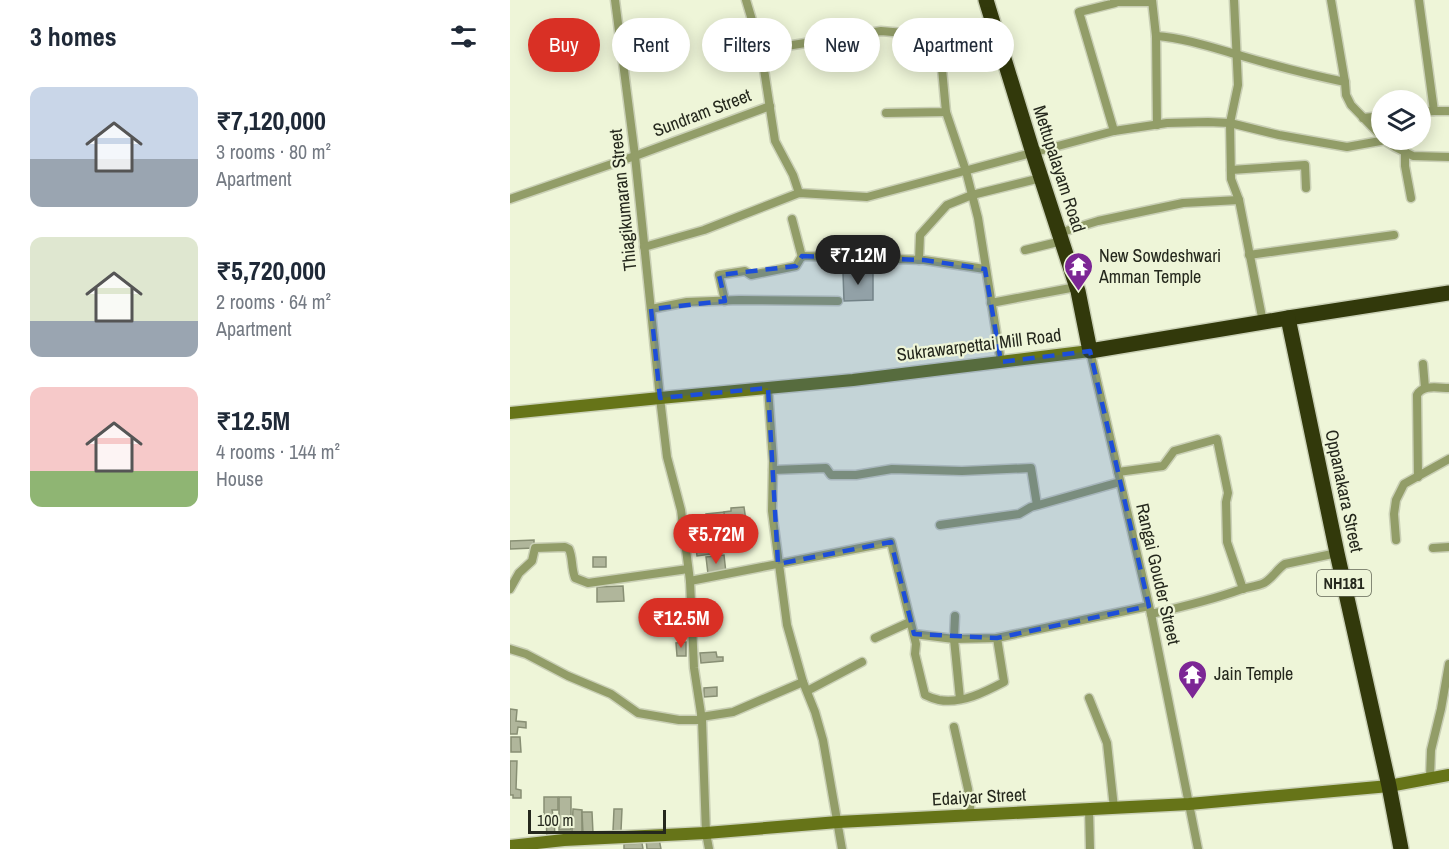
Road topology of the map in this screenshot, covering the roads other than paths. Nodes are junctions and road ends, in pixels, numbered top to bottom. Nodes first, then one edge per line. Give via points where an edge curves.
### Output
1 (615, 0) edge
2 (746, 0) edge
3 (986, 0) edge
4 (1234, 0) edge
5 (1331, 0) edge
6 (1419, 0) edge
7 (1114, 1) edge
8 (1152, 1) edge
9 (751, 18) edge
10 (991, 18) edge
11 (892, 32) edge
12 (1156, 36) junction
13 (792, 45) edge
14 (1238, 55) junction
15 (765, 72) edge
16 (942, 72) edge
17 (1007, 72) edge
18 (1345, 82) junction
19 (770, 106) junction
20 (1431, 111) edge
21 (1434, 111) junction
22 (1449, 111) edge
23 (946, 112) junction
24 (886, 113) dead end
25 (1371, 117) edge
26 (1363, 118) junction
27 (1230, 123) junction
28 (1157, 125) junction
29 (1371, 126) edge
30 (1114, 131) junction
31 (1371, 142) edge
32 (1401, 150) edge
33 (1405, 152) junction
34 (1033, 153) junction
35 (635, 156) junction
36 (1449, 157) edge
37 (1231, 170) junction
38 (966, 171) junction
39 (1041, 178) junction
40 (1306, 188) dead end
41 (799, 193) junction
42 (972, 195) junction
43 (1411, 198) dead end
44 (510, 199) edge
45 (1239, 200) junction
46 (792, 219) dead end
47 (1394, 235) dead end
48 (1061, 237) junction
49 (644, 247) junction
50 (1024, 250) dead end
51 (1249, 255) junction
52 (802, 257) junction
53 (919, 260) junction
54 (986, 269) junction
55 (1076, 287) junction
56 (1449, 292) edge
57 (724, 301) junction
58 (838, 301) dead end
59 (991, 303) junction
60 (651, 309) junction
61 (1288, 318) junction
62 (1263, 322) junction
63 (1090, 351) junction
64 (1001, 362) junction
65 (1423, 364) dead end
66 (768, 388) junction
67 (1425, 388) junction
68 (1449, 388) edge
69 (660, 398) junction
70 (510, 413) edge
71 (1449, 459) edge
72 (773, 470) junction
73 (1118, 472) junction
74 (1418, 477) junction
75 (1120, 482) junction
76 (1037, 505) junction
77 (940, 525) dead end
78 (1396, 540) dead end
79 (1433, 548) dead end
80 (1449, 548) edge
81 (1337, 553) junction
82 (778, 564) junction
83 (688, 569) junction
84 (690, 581) junction
85 (510, 589) edge
86 (1243, 589) junction
87 (1150, 610) junction
88 (955, 616) dead end
89 (910, 622) junction
90 (914, 634) junction
91 (875, 638) dead end
92 (998, 638) junction
93 (954, 639) junction
94 (510, 649) edge
95 (862, 662) dead end
96 (1449, 664) edge
97 (803, 682) junction
98 (807, 691) junction
99 (1089, 698) dead end
100 (960, 699) junction
101 (701, 719) junction
102 (954, 727) dead end
103 (1449, 776) edge
104 (1430, 778) junction
105 (1389, 786) junction
106 (1189, 804) junction
107 (1114, 808) junction
108 (1089, 809) junction
109 (971, 815) junction
110 (837, 822) junction
111 (706, 833) junction
112 (565, 845) edge
113 (510, 846) edge
114 (708, 849) edge
115 (842, 849) edge
116 (1090, 849) edge
117 (1198, 849) edge
118 (1401, 849) edge

1 - 35 street, Thiagikumaran Street
2 - 9 street
3 - 10 highway, Mettupalayam Road
4 - 14 street
5 - 18 street
6 - 21 street
7 - 8 street
7 - 30 street via 1079,12
8 - 12 street
11 - 13 street
12 - 14 street
12 - 28 street
14 - 18 street
14 - 27 street via 1238,85
15 - 19 street
16 - 23 street
17 - 34 highway, Mettupalayam Road
18 - 26 street via 1346,95
19 - 35 street, Sundram Street
19 - 41 street via 775,141
20 - 21 street
21 - 22 street
23 - 24 street
23 - 38 street
25 - 26 street
26 - 29 street
27 - 28 street
27 - 31 street via 1347,147
27 - 37 street
28 - 30 street
30 - 34 street
32 - 33 street
33 - 36 street via 1413,156
33 - 43 street
34 - 38 street
34 - 39 highway, Mettupalayam Road
35 - 44 street, Sundram Street
35 - 49 street, Thiagikumaran Street
37 - 40 street via 1305,165
37 - 45 street
38 - 41 street via 867,197
38 - 42 street
39 - 42 street
39 - 48 highway, Mettupalayam Road
41 - 49 street via 704,230
42 - 53 street via 947,204 920,236
42 - 54 street
45 - 48 street via 1183,203 1098,221
45 - 51 street
46 - 52 street
47 - 51 street
48 - 50 street
48 - 55 highway, Mettupalayam Road
49 - 60 street, Thiagikumaran Street
51 - 62 street
52 - 53 street
52 - 57 street via 795,266 751,275 746,271 719,275
53 - 54 street
54 - 59 street
55 - 59 street
55 - 63 highway, Mettupalayam Road
56 - 61 highway, Sukrawarpettai Mill Road
57 - 58 street
57 - 60 street via 687,302
59 - 64 street
60 - 69 street, Thiagikumaran Street
61 - 62 highway, Sukrawarpettai Mill Road
61 - 81 highway, Oppanakara Street / NH181
62 - 63 highway, Sukrawarpettai Mill Road
63 - 64 street, Sukrawarpettai Mill Road
63 - 73 street, Rangai Gouder Street
64 - 66 street, Sukrawarpettai Mill Road
65 - 67 street
66 - 69 street, Sukrawarpettai Mill Road
66 - 72 street
67 - 68 street
67 - 74 street via 1417,395
69 - 70 street, Sukrawarpettai Mill Road
69 - 83 street, Thiagikumaran Street
71 - 74 street
72 - 76 street via 826,468 831,475 856,475 892,469 1031,468
72 - 82 street via 772,511
73 - 75 street, Rangai Gouder Street
73 - 86 street via 1163,466 1174,451 1217,439 1228,493 1227,542
74 - 78 street via 1404,484 1396,500
75 - 76 street
75 - 87 street, Rangai Gouder Street
76 - 77 street via 1019,514
79 - 80 street
81 - 86 street via 1285,564 1271,579
81 - 105 highway, Oppanakara Street / NH181
82 - 84 street
82 - 89 street via 891,542
82 - 97 street via 787,625
83 - 84 street, Thiagikumaran Street
83 - 85 street via 588,583 575,578 569,549 535,548 532,561
84 - 101 street, Thiagikumaran Street
86 - 87 street via 1227,596
87 - 92 street
87 - 106 street, Rangai Gouder Street
88 - 93 street
89 - 90 street
89 - 91 street
90 - 93 street
90 - 100 street via 925,695 940,700
92 - 93 street
92 - 100 street via 1004,682
93 - 100 street
94 - 101 street via 611,694 638,713 679,720
95 - 98 street
96 - 104 street via 1431,750
97 - 98 street
97 - 101 street via 733,712
98 - 110 street via 823,740
99 - 107 street via 1107,743
101 - 111 street, Thiagikumaran Street
102 - 109 street
103 - 104 street, Edaiyar Street
104 - 105 street, Edaiyar Street
105 - 106 street, Edaiyar Street
105 - 118 highway, Oppanakara Street / NH181
106 - 107 street, Edaiyar Street
106 - 117 street, Rangai Gouder Street
107 - 108 street, Edaiyar Street
108 - 109 street, Edaiyar Street
108 - 116 street
109 - 110 street, Edaiyar Street
110 - 111 street, Edaiyar Street
110 - 115 street
111 - 112 street, Edaiyar Street
111 - 114 street, Thiagikumaran Street
112 - 113 street, Edaiyar Street

